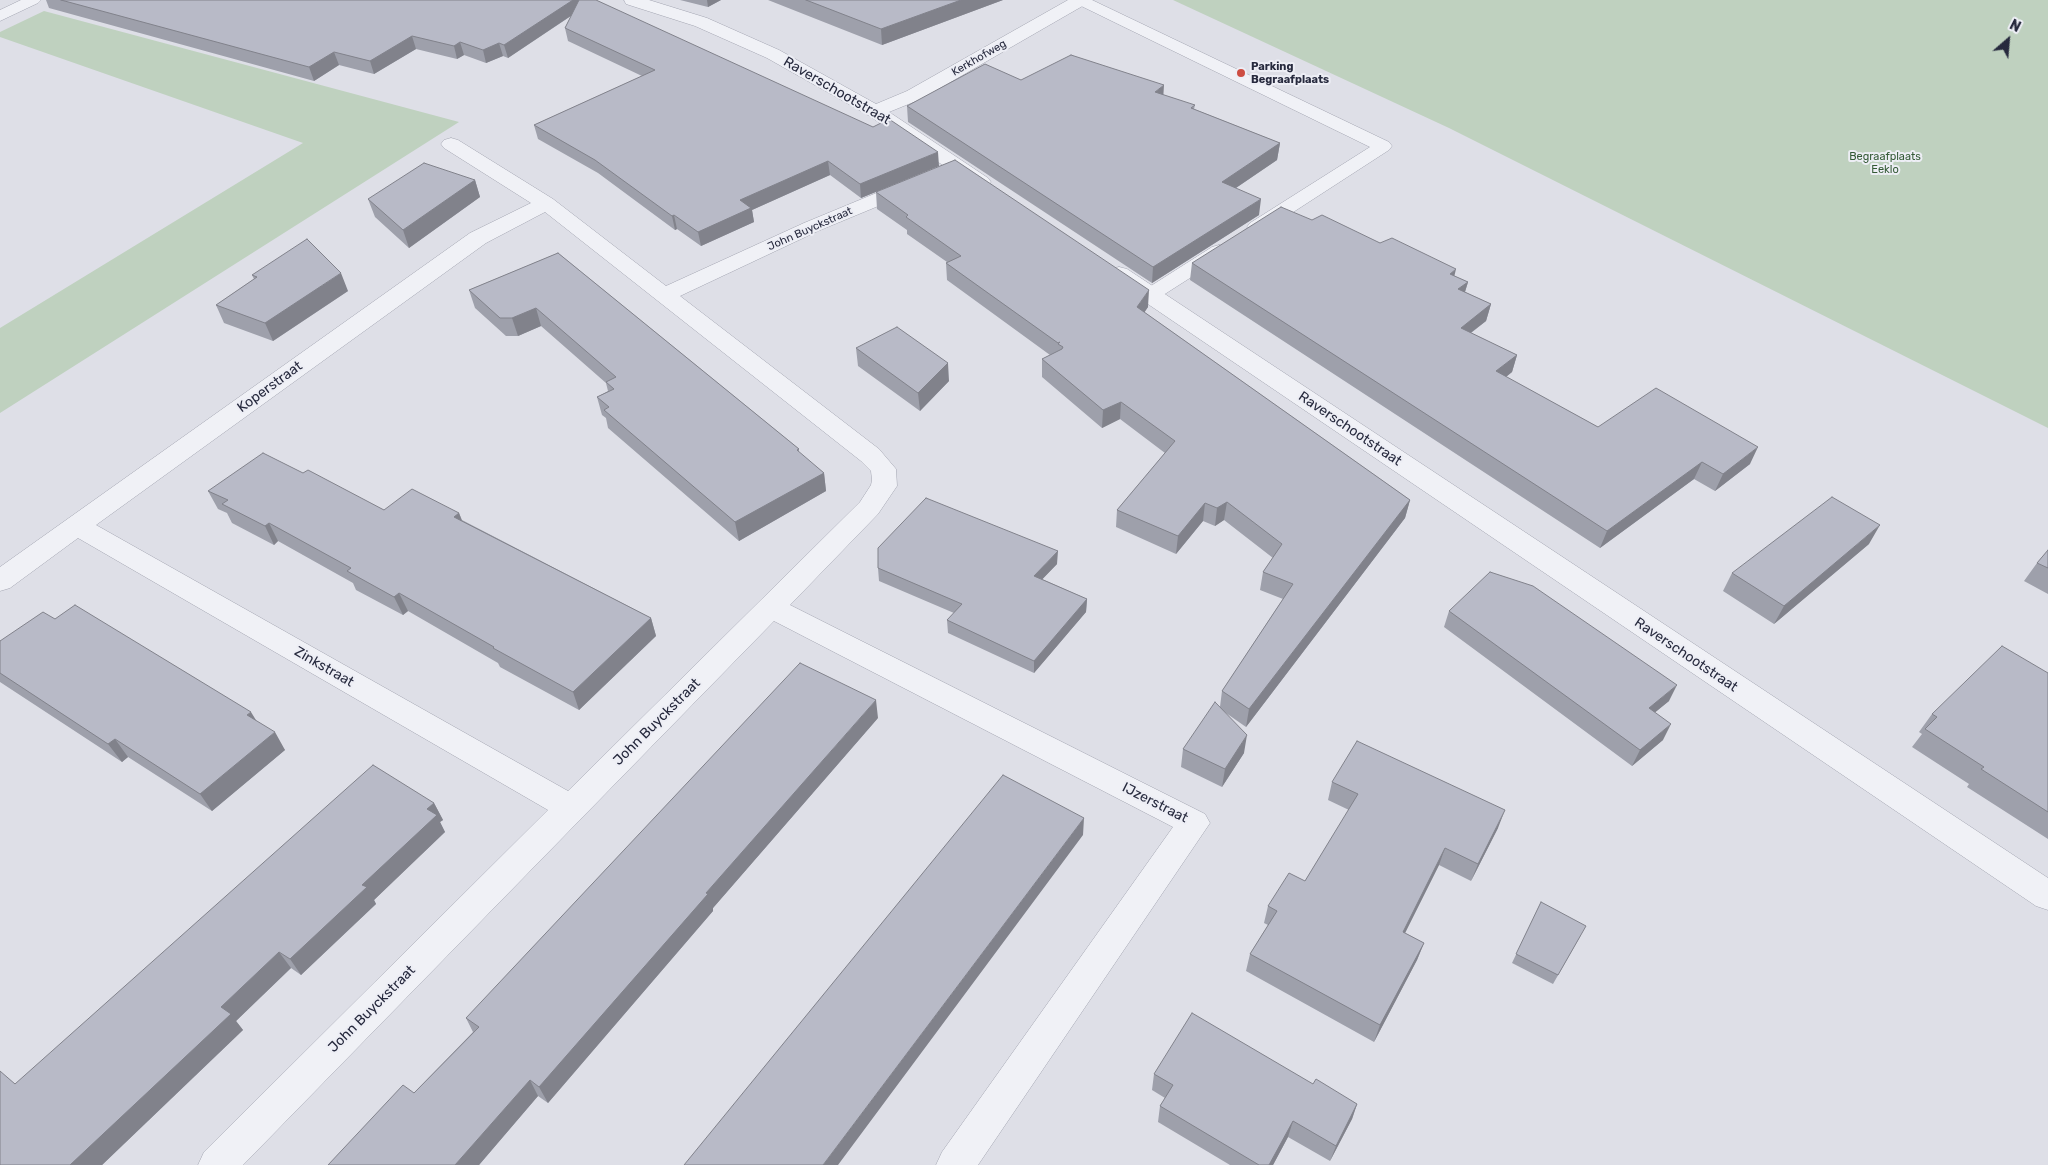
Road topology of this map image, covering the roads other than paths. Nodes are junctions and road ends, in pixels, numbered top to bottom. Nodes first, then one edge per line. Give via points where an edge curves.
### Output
1 (33, 0) edge
2 (632, 0) edge
3 (1080, 0) edge
4 (0, 16) edge
5 (875, 112) junction
6 (451, 144) dead end
7 (942, 173) junction
8 (998, 194) edge
9 (546, 203) junction
10 (1103, 264) edge
11 (664, 295) junction
12 (1150, 295) junction
13 (77, 526) junction
14 (0, 581) edge
15 (770, 607) junction
16 (571, 808) junction
17 (2048, 896) edge
18 (217, 1165) edge
19 (955, 1165) edge

1 - 4 lane
2 - 5 street, Raverschootstraat via 701,22 758,47
3 - 5 street, Kerkhofweg via 914,95
3 - 12 lane via 1383,146
5 - 7 street, Raverschootstraat
6 - 9 street, John Buyckstraat
7 - 8 street, Raverschootstraat
7 - 11 street, John Buyckstraat
9 - 11 street, John Buyckstraat
9 - 13 street, Koperstraat via 478,238
10 - 12 street, Raverschootstraat
11 - 15 street, John Buyckstraat via 870,454 883,469 884,486 869,508
12 - 17 street, Raverschootstraat
13 - 14 street, Koperstraat
13 - 16 street, Zinkstraat
15 - 16 street, John Buyckstraat
15 - 19 street, IJzerstraat via 1194,823
16 - 18 street, John Buyckstraat

